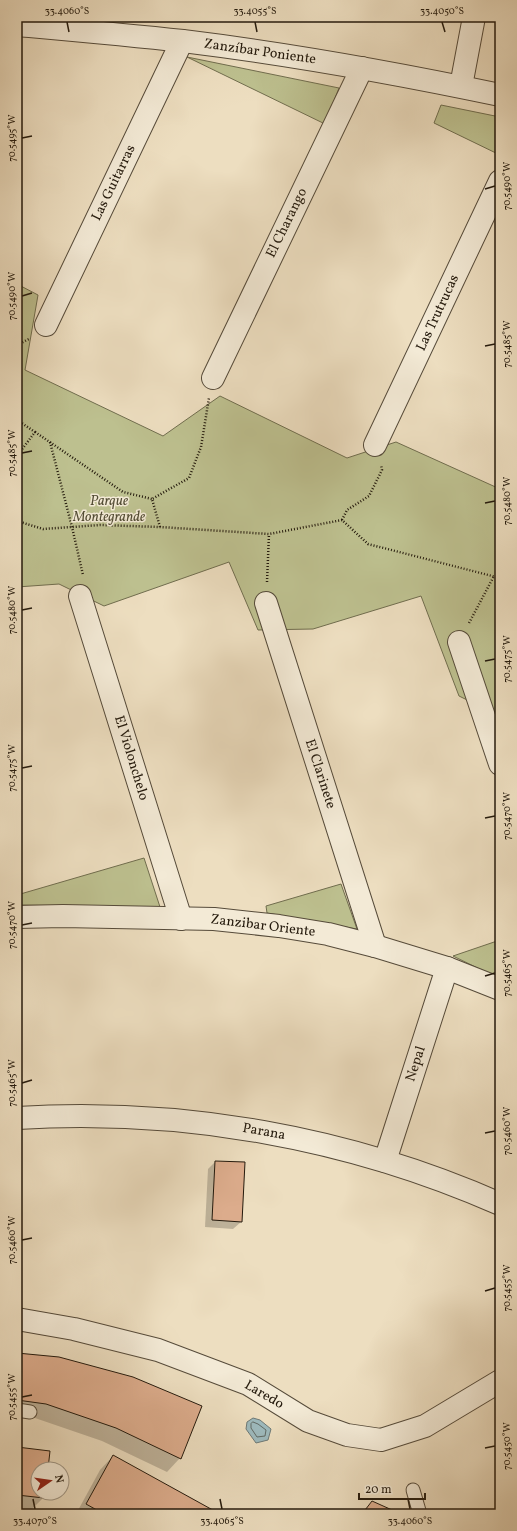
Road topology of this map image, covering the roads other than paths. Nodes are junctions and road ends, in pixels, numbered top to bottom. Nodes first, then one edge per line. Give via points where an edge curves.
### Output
1 (474, 17) edge
2 (17, 25) edge
3 (182, 41) junction
4 (362, 68) junction
5 (460, 86) junction
6 (500, 94) edge
7 (500, 181) edge
8 (46, 325) dead end
9 (212, 378) road end
10 (375, 445) road end
11 (80, 596) road end
12 (266, 603) road end
13 (459, 642) road end
14 (500, 764) edge
15 (17, 917) edge
16 (181, 919) junction
17 (375, 946) junction
18 (447, 968) junction
19 (500, 989) edge
20 (17, 1118) edge
21 (385, 1161) junction
22 (500, 1204) edge
23 (17, 1319) edge
24 (500, 1381) edge
25 (413, 1490) dead end
26 (420, 1514) edge

1 - 5 street
2 - 3 street, Zanzíbar Poniente
3 - 4 street, Zanzíbar Poniente
3 - 8 street, Las Guitarras
4 - 5 street, Zanzíbar Poniente
4 - 9 street, El Charango
5 - 6 street, Zanzíbar Poniente
7 - 10 street, Las Trutrucas
11 - 16 street, El Violonchelo
12 - 17 street, El Clarinete
13 - 14 street
15 - 16 street, Zanzibar Oriente
16 - 17 street, Zanzibar Oriente via 279,926 328,934
17 - 18 street, Zanzibar Oriente
18 - 19 street, Zanzibar Oriente
18 - 21 street, Nepal
20 - 21 street, Parana via 165,1118 292,1137
21 - 22 street, Parana via 432,1176
23 - 24 street, Laredo via 74,1329 158,1350 248,1384 308,1421 347,1436 381,1440 425,1426
25 - 26 lane

